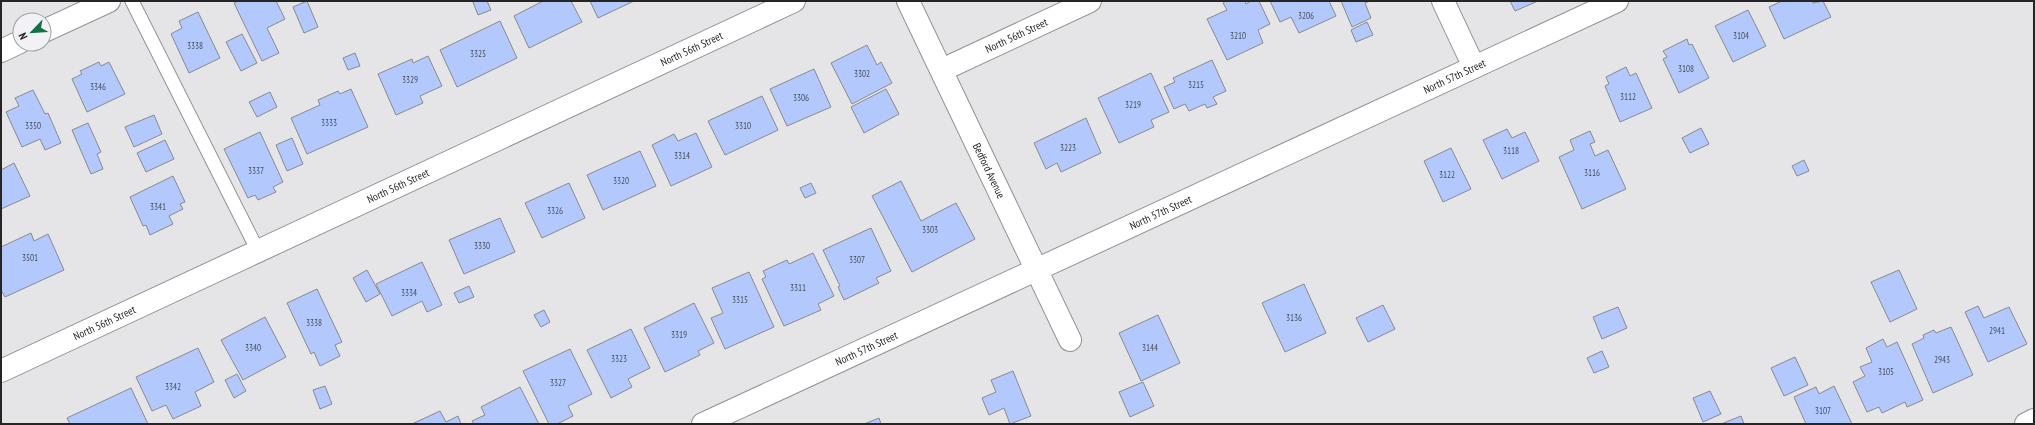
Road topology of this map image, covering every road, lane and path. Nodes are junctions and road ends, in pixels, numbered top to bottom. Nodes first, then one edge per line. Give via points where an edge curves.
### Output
1 (109, 1) edge
2 (132, 1) edge
3 (794, 1) edge
4 (908, 1) edge
5 (1090, 1) edge
6 (1443, 1) edge
7 (1617, 1) edge
8 (52, 27) edge
9 (12, 46) edge
10 (1, 51) edge
11 (1474, 66) junction
12 (942, 70) junction
13 (258, 251) junction
14 (1037, 269) junction
15 (1070, 340) dead end
16 (1, 371) edge
17 (2034, 420) edge
18 (703, 424) edge
19 (2026, 424) edge

1 - 8 street
2 - 13 lane
3 - 13 street, North 56th Street
4 - 12 street, Bedford Avenue
5 - 12 street, North 56th Street
6 - 11 street
7 - 11 street, North 57th Street
9 - 10 street
11 - 14 street, North 57th Street
12 - 14 street, Bedford Avenue
13 - 16 street, North 56th Street
14 - 15 street, Bedford Avenue
14 - 18 street, North 57th Street
17 - 19 street

